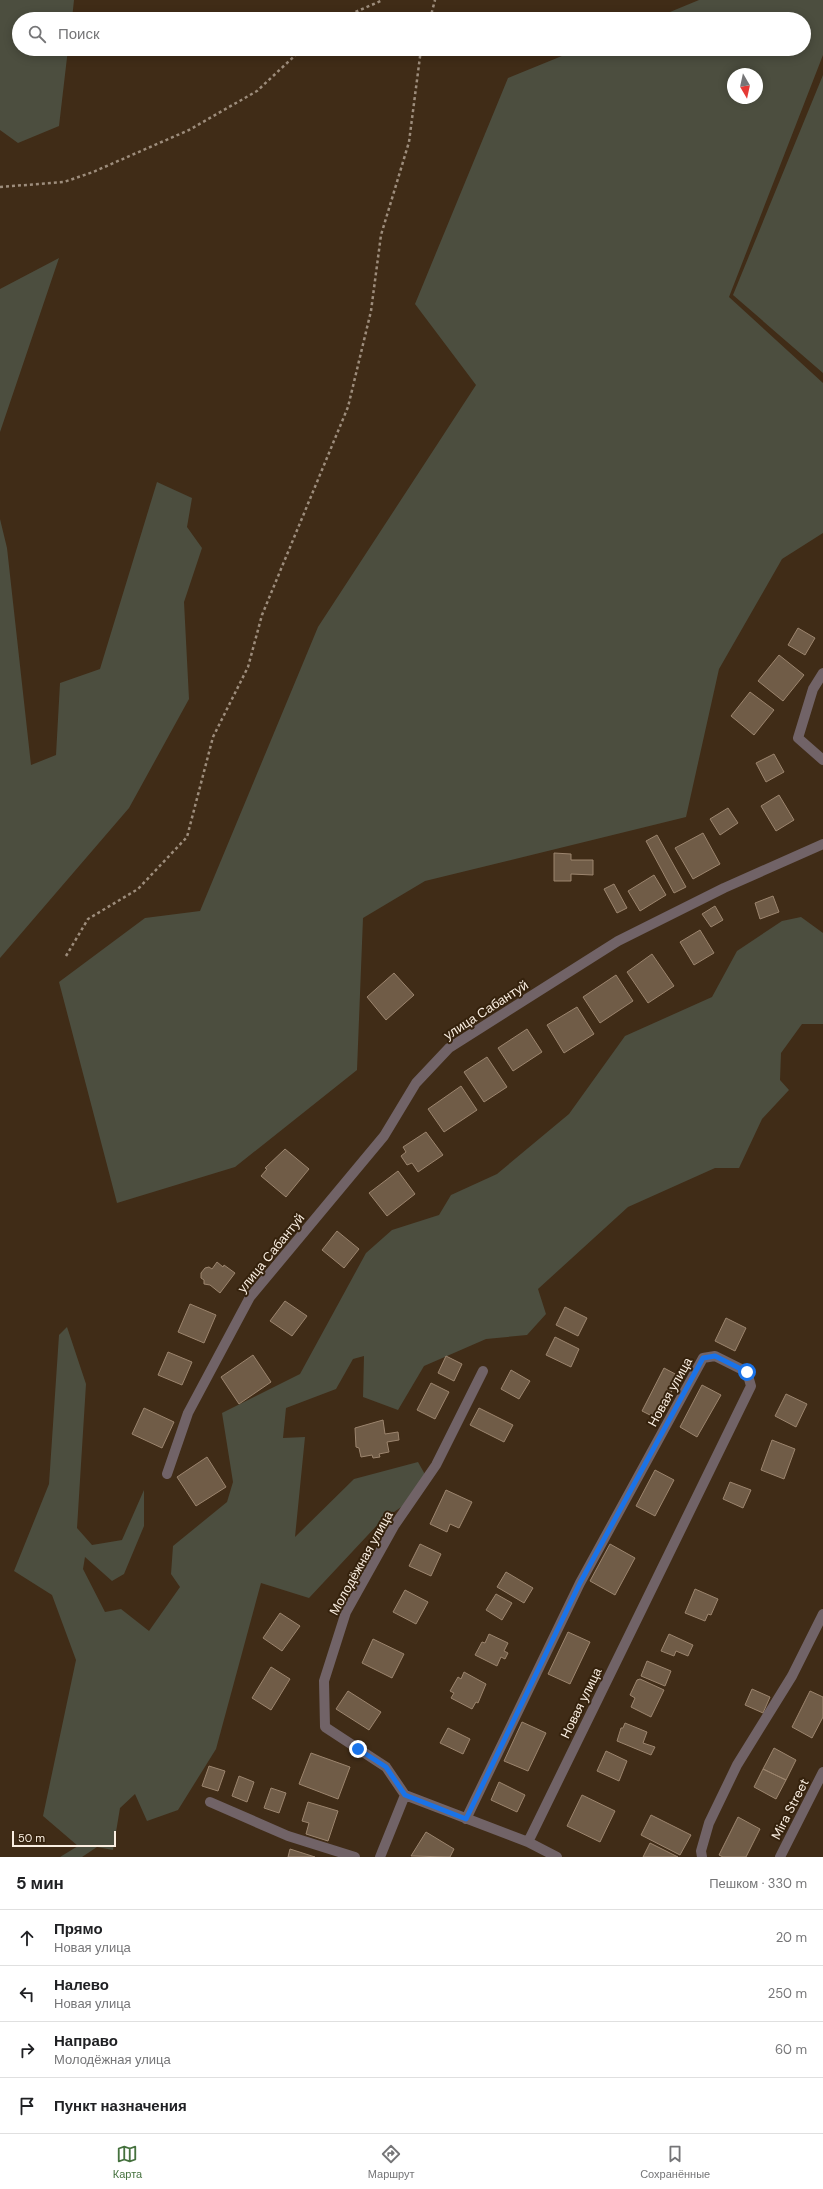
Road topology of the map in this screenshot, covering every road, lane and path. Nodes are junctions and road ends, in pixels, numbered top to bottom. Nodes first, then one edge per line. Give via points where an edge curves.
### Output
1 (383, 0) edge
2 (435, 0) edge
3 (355, 12) edge
4 (432, 12) edge
5 (294, 56) edge
6 (420, 56) edge
7 (0, 187) edge
8 (823, 673) edge
9 (823, 760) edge
10 (823, 844) edge
11 (66, 956) dead end
12 (483, 1371) dead end
13 (167, 1474) dead end
14 (823, 1614) edge
15 (823, 1772) edge
16 (405, 1795) junction
17 (210, 1802) dead end
18 (466, 1819) junction
19 (528, 1842) junction
20 (355, 1857) edge
21 (380, 1857) edge
22 (557, 1857) edge
23 (702, 1857) edge
24 (780, 1857) edge

1 - 3 path
2 - 4 path
5 - 7 path via 257,91 189,130 64,182
6 - 11 path via 409,142 382,235 371,311 348,407 262,615 248,668 213,737 187,837 138,889 88,919
8 - 9 street via 813,689 798,738
10 - 13 street, улица Сабантуй via 724,888 618,941 449,1048 416,1083 384,1136 250,1297 188,1413
12 - 16 street, Молодёжная улица via 436,1465 394,1526 346,1612 324,1681 325,1727 386,1767
14 - 23 street via 792,1676 737,1765 709,1823 701,1851
15 - 24 street, Mira Street
16 - 18 street
16 - 21 street
17 - 20 street via 288,1836
18 - 19 street
18 - 19 street, Новая улица via 580,1583 703,1358 715,1356 747,1372 751,1386
19 - 22 street

